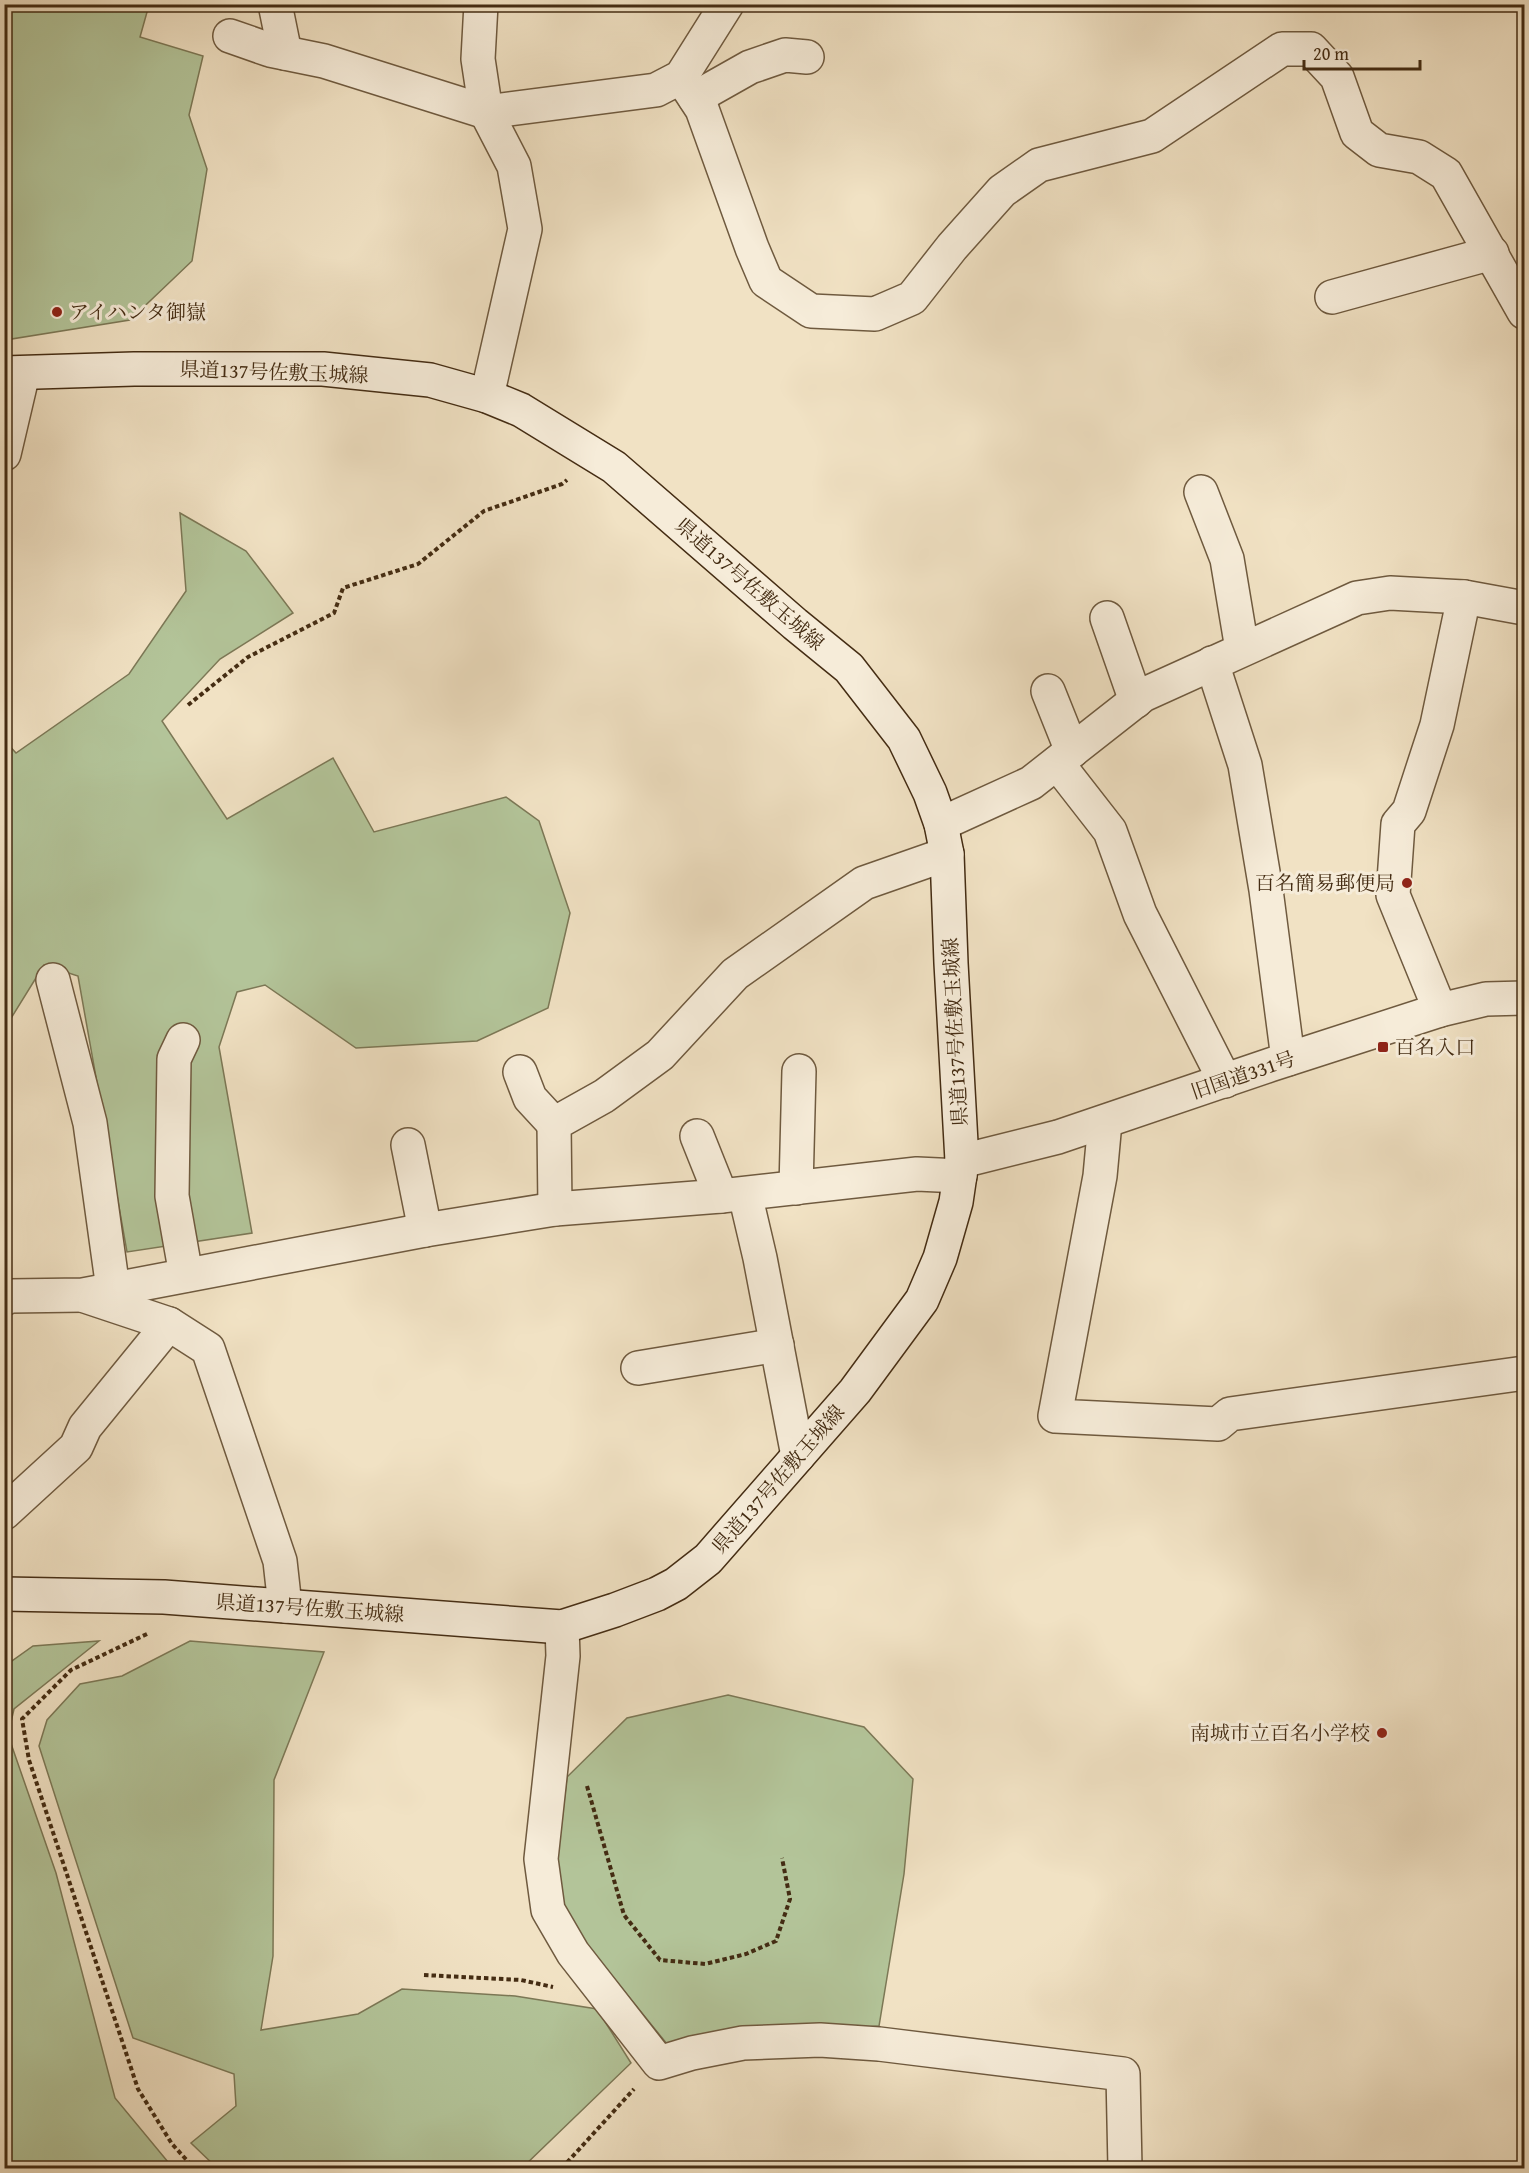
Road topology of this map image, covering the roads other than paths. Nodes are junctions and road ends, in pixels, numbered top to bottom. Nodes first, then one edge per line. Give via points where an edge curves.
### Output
1 (275, 4) edge
2 (481, 4) edge
3 (727, 4) edge
4 (230, 36) dead end
5 (285, 53) junction
6 (807, 57) dead end
7 (688, 88) junction
8 (486, 112) junction
9 (1492, 254) junction
10 (1332, 297) dead end
11 (1524, 312) edge
12 (14, 373) edge
13 (487, 396) junction
14 (4, 454) edge
15 (1201, 492) dead end
16 (1464, 597) junction
17 (1524, 608) edge
18 (1107, 618) dead end
19 (1242, 649) junction
20 (1212, 663) junction
21 (1047, 691) dead end
22 (1136, 701) junction
23 (1064, 757) junction
24 (944, 839) junction
25 (53, 980) dead end
26 (1524, 998) edge
27 (1440, 1010) junction
28 (183, 1040) dead end
29 (1288, 1059) junction
30 (799, 1071) dead end
31 (520, 1072) dead end
32 (1225, 1081) junction
33 (1105, 1122) junction
34 (554, 1124) junction
35 (698, 1136) dead end
36 (408, 1145) dead end
37 (961, 1169) junction
38 (796, 1188) junction
39 (733, 1195) junction
40 (555, 1209) junction
41 (425, 1230) junction
42 (186, 1275) junction
43 (98, 1292) junction
44 (4, 1299) edge
45 (169, 1324) junction
46 (777, 1345) junction
47 (638, 1368) dead end
48 (1524, 1374) edge
49 (798, 1456) junction
50 (4, 1513) edge
51 (4, 1594) edge
52 (285, 1606) junction
53 (561, 1627) junction
54 (1125, 2169) edge

1 - 5 street
2 - 8 street via 478,59
3 - 7 street
4 - 5 street
5 - 8 street via 324,61
6 - 7 street via 785,55
7 - 8 street
7 - 9 street via 702,110 766,281 811,311 875,314 912,298 1002,191 1039,165 1152,136 1282,49 1311,49 1337,77 1357,133 1379,150 1419,157 1446,174
8 - 13 street via 514,166 525,229
9 - 10 street
9 - 11 street
12 - 13 street, 県道137号佐敷玉城線 via 323,369 430,380
12 - 14 street
13 - 24 street, 県道137号佐敷玉城線 via 521,410 614,467 849,668 904,739 930,793
15 - 19 street via 1227,559
16 - 17 street
16 - 19 street via 1390,593 1357,598
16 - 27 street via 1437,725 1408,811 1398,824 1393,896
18 - 22 street
19 - 20 street
20 - 22 street via 1143,694
20 - 29 street via 1245,765
21 - 23 street
22 - 23 street
23 - 24 street
23 - 32 street via 1110,831 1140,914
24 - 34 street via 864,883 735,974 660,1055 604,1096
24 - 37 street, 県道137号佐敷玉城線
25 - 43 street via 90,1123
26 - 27 street, 旧国道331号 via 1486,999
27 - 29 street, 旧国道331号
28 - 42 street via 174,1059 172,1196
29 - 32 street, 旧国道331号
30 - 38 street
31 - 34 street via 530,1098
32 - 33 street, 旧国道331号
33 - 37 street, 旧国道331号
33 - 48 street via 1100,1176 1055,1416 1218,1424 1230,1414
34 - 40 street
35 - 39 street
36 - 41 street
37 - 38 street, 旧国道331号
37 - 49 street, 県道137号佐敷玉城線 via 940,1258 922,1300 855,1391
38 - 39 street, 旧国道331号
39 - 40 street, 旧国道331号
39 - 46 street
40 - 41 street, 旧国道331号
41 - 42 street, 旧国道331号
42 - 43 street, 旧国道331号
43 - 44 street
43 - 45 street
45 - 50 street via 85,1427 76,1447
45 - 52 street via 208,1349 280,1561
46 - 47 street
46 - 49 street
49 - 53 street, 県道137号佐敷玉城線 via 708,1559 676,1584 639,1602
51 - 52 street, 県道137号佐敷玉城線
52 - 53 street, 県道137号佐敷玉城線
53 - 54 street via 563,1656 541,1859 548,1910 573,1953 659,2063 743,2043 820,2040 1123,2074

